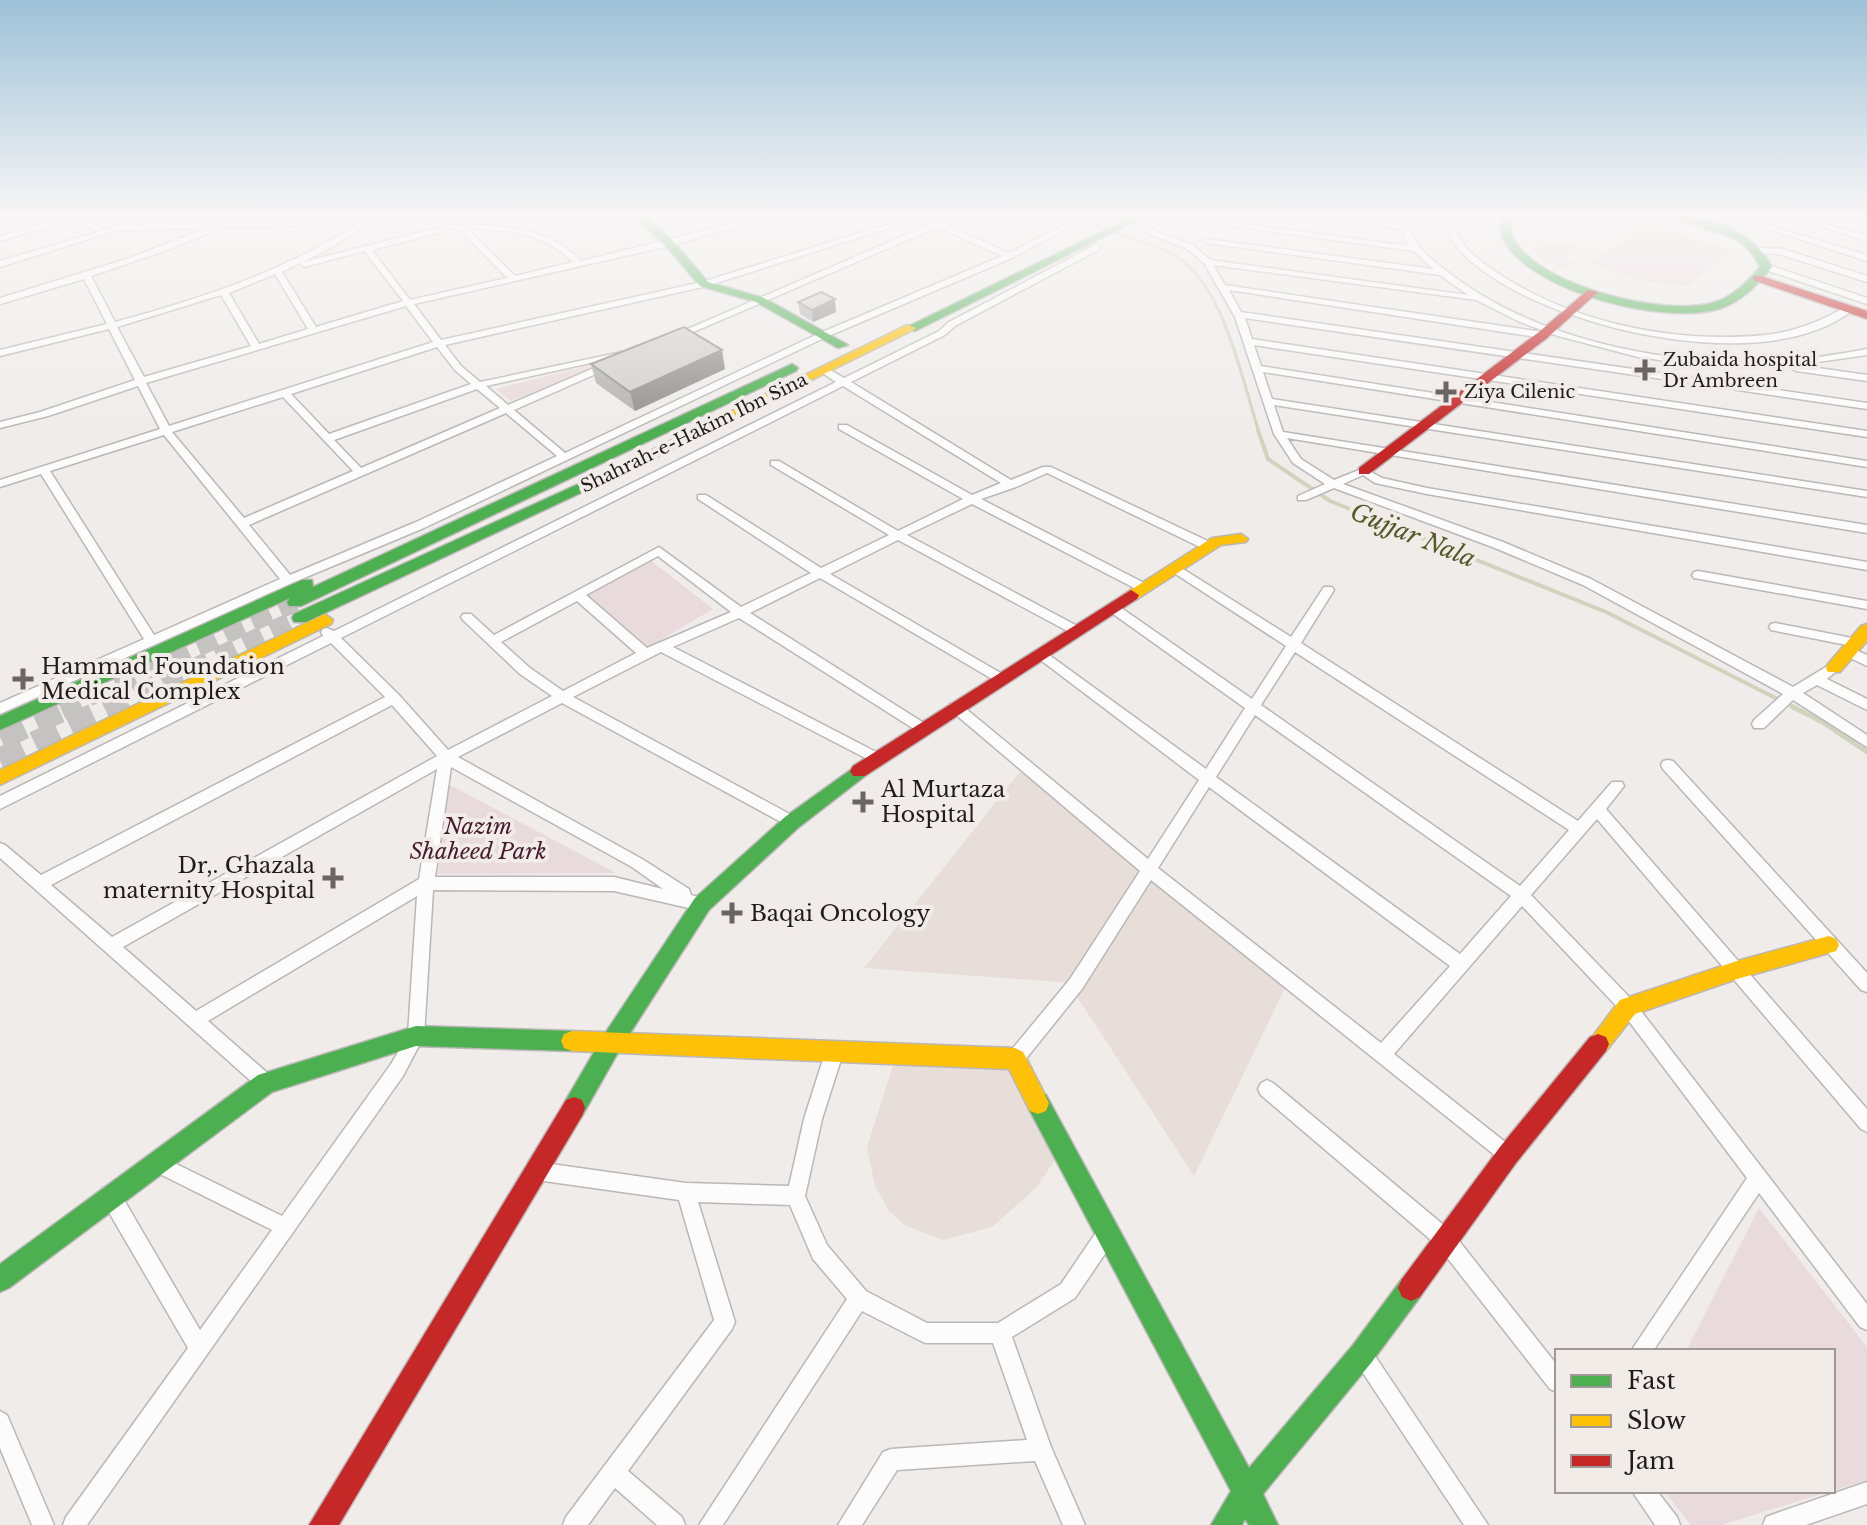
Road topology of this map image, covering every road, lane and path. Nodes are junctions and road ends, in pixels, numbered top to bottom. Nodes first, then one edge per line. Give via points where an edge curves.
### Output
1 (45, 288) edge
2 (93, 288) edge
3 (230, 288) edge
4 (288, 288) edge
5 (396, 288) edge
6 (473, 288) edge
7 (685, 288) edge
8 (719, 288) edge
9 (788, 288) edge
10 (933, 288) edge
11 (976, 288) edge
12 (991, 288) edge
13 (1010, 288) edge
14 (1224, 288) edge
15 (1231, 288) edge
16 (1396, 288) edge
17 (1464, 288) edge
18 (1519, 288) edge
19 (1584, 288) edge
20 (1739, 288) edge
21 (1808, 288) edge
22 (1828, 288) edge
23 (223, 291) junction
24 (1592, 292) junction
25 (760, 300) junction
26 (1482, 300) junction
27 (0, 301) edge
28 (1867, 301) edge
29 (407, 303) junction
30 (1572, 312) junction
31 (1858, 312) edge
32 (1239, 314) junction
33 (111, 324) junction
34 (313, 330) junction
35 (1547, 332) junction
36 (823, 335) junction
37 (665, 341) edge
38 (1249, 341) junction
39 (440, 343) junction
40 (842, 345) junction
41 (256, 347) junction
42 (0, 353) edge
43 (1865, 353) edge
44 (1516, 356) junction
45 (1774, 365) junction
46 (1260, 369) junction
47 (824, 370) junction
48 (1486, 376) junction
49 (1867, 378) edge
50 (142, 381) junction
51 (843, 383) junction
52 (479, 385) junction
53 (285, 393) junction
54 (1455, 400) junction
55 (1268, 401) junction
56 (1867, 406) edge
57 (510, 409) junction
58 (0, 425) edge
59 (1423, 425) junction
60 (843, 427) dead end
61 (166, 431) junction
62 (1279, 434) junction
63 (1867, 434) edge
64 (329, 438) junction
65 (1391, 450) junction
66 (565, 458) junction
67 (775, 463) dead end
68 (1867, 464) edge
69 (44, 470) junction
70 (1364, 471) junction
71 (360, 473) junction
72 (0, 484) edge
73 (1012, 485) junction
74 (1330, 485) junction
75 (1867, 494) edge
76 (519, 495) junction
77 (702, 497) dead end
78 (1302, 498) dead end
79 (972, 499) junction
80 (240, 524) junction
81 (1867, 529) edge
82 (901, 537) junction
83 (1241, 539) dead end
84 (1208, 546) junction
85 (1867, 566) edge
86 (1175, 568) junction
87 (820, 573) junction
88 (1698, 575) dead end
89 (288, 580) junction
90 (1144, 588) junction
91 (1328, 590) dead end
92 (578, 595) junction
93 (1867, 605) edge
94 (1113, 608) junction
95 (740, 613) junction
96 (467, 617) dead end
97 (220, 618) junction
98 (311, 620) junction
99 (1775, 627) dead end
100 (1077, 631) junction
101 (494, 640) junction
102 (152, 641) junction
103 (1858, 642) edge
104 (1292, 643) junction
105 (662, 647) junction
106 (645, 654) junction
107 (1040, 655) junction
108 (1867, 661) edge
109 (1834, 668) joint
110 (999, 678) junction
111 (1816, 679) junction
112 (0, 690) edge
113 (1791, 695) junction
114 (394, 698) junction
115 (564, 698) junction
116 (1867, 705) edge
117 (4, 707) edge
118 (1253, 707) junction
119 (955, 708) junction
120 (0, 723) edge
121 (1759, 724) dead end
122 (922, 729) junction
123 (1867, 742) edge
124 (446, 757) junction
125 (875, 758) junction
126 (1668, 765) dead end
127 (0, 778) edge
128 (1209, 779) junction
129 (1617, 786) dead end
130 (0, 803) edge
131 (1597, 809) junction
132 (792, 822) junction
133 (1579, 829) junction
134 (0, 849) edge
135 (1150, 870) junction
136 (40, 883) junction
137 (426, 883) junction
138 (1521, 895) junction
139 (702, 904) junction
140 (113, 945) junction
141 (1829, 945) junction
142 (1460, 964) junction
143 (1737, 970) junction
144 (1867, 985) edge
145 (1628, 1007) junction
146 (194, 1021) junction
147 (416, 1036) junction
148 (612, 1042) junction
149 (835, 1050) junction
150 (1381, 1056) junction
151 (1015, 1059) junction
152 (266, 1083) junction
153 (1267, 1089) dead end
154 (1867, 1123) edge
155 (1508, 1155) junction
156 (154, 1162) junction
157 (537, 1171) junction
158 (1759, 1177) junction
159 (686, 1192) junction
160 (110, 1195) junction
161 (796, 1196) junction
162 (285, 1227) junction
163 (1108, 1232) junction
164 (1445, 1239) junction
165 (0, 1279) edge
166 (859, 1298) junction
167 (1867, 1320) edge
168 (1000, 1333) junction
169 (199, 1348) junction
170 (1642, 1349) edge
171 (1362, 1354) junction
172 (1555, 1379) edge
173 (0, 1422) edge
174 (1041, 1450) junction
175 (613, 1472) junction
176 (1246, 1493) junction
177 (1645, 1493) edge
178 (1867, 1493) edge
179 (43, 1525) edge
180 (74, 1525) edge
181 (323, 1525) edge
182 (574, 1525) edge
183 (674, 1525) edge
184 (710, 1525) edge
185 (849, 1525) edge
186 (1074, 1525) edge
187 (1225, 1525) edge
188 (1264, 1525) edge
189 (1477, 1525) edge
190 (1669, 1525) edge
191 (1774, 1525) edge

1 - 27 street
2 - 33 street
3 - 23 street
4 - 34 street
5 - 29 street
6 - 29 street
7 - 39 street
8 - 25 main road
9 - 25 street
10 - 36 street
11 - 40 main road, Shahrah-e-Hakim Ibn Sina
12 - 47 main road, Shahrah-e-Hakim Ibn Sina
13 - 51 street via 942,333
14 - 32 street
15 - 35 street
16 - 26 street
17 - 26 street
18 - 30 street
19 - 24 main road
20 - 24 main road via 1727,301 1690,310
21 - 31 main road
22 - 28 street
23 - 33 street
23 - 41 street
24 - 30 main road
25 - 36 main road
25 - 37 street
26 - 35 street
29 - 34 street
29 - 39 street
30 - 31 street via 1655,332 1753,339 1796,334
30 - 35 main road
32 - 38 street
32 - 44 street
33 - 42 street
33 - 50 street
34 - 41 street
35 - 44 main road
35 - 45 street via 1673,360
36 - 40 main road
36 - 66 street
38 - 46 street
38 - 48 street
39 - 52 street
39 - 53 street
40 - 76 main road, Shahrah-e-Hakim Ibn Sina
41 - 50 street
43 - 45 street
44 - 48 main road
44 - 56 street
45 - 49 street
46 - 54 street
46 - 55 street
47 - 51 street
47 - 98 main road, Shahrah-e-Hakim Ibn Sina
48 - 54 main road
48 - 63 street
50 - 58 street
50 - 61 street
51 - 73 street
51 - 98 street
52 - 57 street
52 - 57 street via 637,351
52 - 64 street
53 - 61 street
53 - 64 street
54 - 59 main road
54 - 68 street
55 - 59 street
55 - 62 street
57 - 66 street
57 - 71 street
59 - 65 main road
59 - 75 street
60 - 79 street
61 - 69 street
61 - 80 street
62 - 65 street
62 - 74 street via 1297,461
64 - 71 street
65 - 70 main road
65 - 81 street
66 - 89 street
67 - 82 street
69 - 72 street
69 - 102 street
70 - 74 street
70 - 85 street via 1379,481 1427,491
71 - 80 street
73 - 79 street
73 - 84 street via 1047,469
74 - 78 street
74 - 113 street via 1587,582
76 - 97 main road
76 - 98 main road, Shahrah-e-Hakim Ibn Sina
77 - 87 street
79 - 82 street
79 - 90 street
80 - 89 street
82 - 87 street
82 - 100 street
83 - 84 main road
84 - 86 main road
86 - 90 main road
86 - 104 street
87 - 95 street
87 - 110 street
88 - 93 street
89 - 97 street
90 - 94 main road
91 - 104 street
92 - 95 street via 659,551
92 - 101 street
92 - 106 street
94 - 100 main road
94 - 118 street
95 - 105 street
95 - 122 street
96 - 101 street
97 - 102 street
97 - 120 main road
98 - 114 street
98 - 127 main road
98 - 130 street
99 - 103 street
100 - 107 main road
101 - 115 street via 525,671
102 - 117 street
103 - 108 street
103 - 109 main road
104 - 118 street
104 - 133 street
105 - 106 street
105 - 125 street
106 - 115 street
107 - 110 main road
107 - 128 street
109 - 111 street
110 - 119 main road
111 - 113 street
111 - 116 street
112 - 117 street
113 - 121 street
113 - 123 street
114 - 124 street
114 - 136 street
115 - 124 street
115 - 132 street
118 - 128 street
118 - 138 street
119 - 122 main road
119 - 135 street
122 - 125 main road
124 - 137 street
124 - 139 street
124 - 140 street
125 - 132 main road
126 - 141 street
128 - 135 street
128 - 142 street
129 - 131 street
131 - 133 street
131 - 143 street
132 - 139 main road
133 - 138 street
134 - 136 street
135 - 150 street
135 - 151 street via 1076,984
136 - 140 street
137 - 139 street via 614,884
137 - 146 street
137 - 147 street
138 - 142 street
138 - 145 street
139 - 148 main road
140 - 146 street
141 - 143 main road
141 - 144 street
142 - 150 street
143 - 145 main road
143 - 154 street
145 - 155 main road
145 - 158 street
146 - 152 street
147 - 148 main road
147 - 152 main road
147 - 162 street
148 - 149 main road
148 - 157 main road
149 - 151 main road
149 - 161 street
150 - 155 street
151 - 163 main road
152 - 156 main road
153 - 164 street
155 - 164 main road
156 - 160 main road
156 - 162 street
157 - 159 street
157 - 181 main road
158 - 167 street
158 - 170 street
159 - 161 street
159 - 175 street via 725,1322
160 - 165 main road
160 - 169 street
161 - 166 street via 820,1252
162 - 169 street
163 - 168 street via 1068,1291
163 - 176 main road
164 - 171 main road
164 - 172 street
166 - 168 street via 925,1333
166 - 184 street
168 - 174 street
169 - 180 street
171 - 176 main road
171 - 189 street
173 - 179 street
174 - 185 street via 891,1460
174 - 186 street
175 - 182 street
175 - 183 street
176 - 187 main road
176 - 188 main road
177 - 190 street
178 - 191 street

